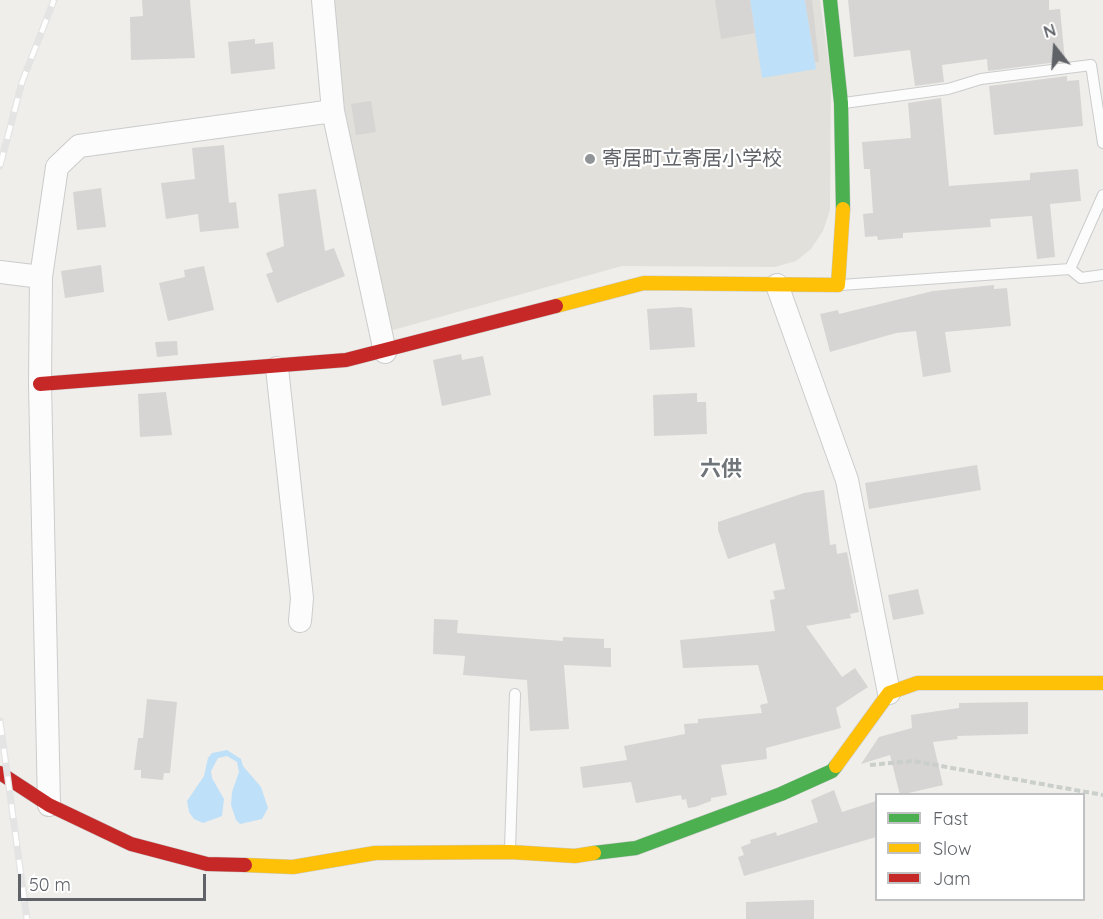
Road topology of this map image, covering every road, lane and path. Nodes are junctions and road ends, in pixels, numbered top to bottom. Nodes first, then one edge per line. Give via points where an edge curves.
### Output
1 (323, 0) edge
2 (830, 0) edge
3 (841, 103) junction
4 (333, 111) junction
5 (1103, 143) edge
6 (1103, 195) edge
7 (1070, 269) junction
8 (0, 272) edge
9 (1103, 275) edge
10 (33, 276) junction
11 (777, 285) junction
12 (838, 285) junction
13 (386, 352) junction
14 (277, 368) junction
15 (40, 384) junction
16 (300, 621) dead end
17 (1103, 683) edge
18 (889, 693) junction
19 (515, 694) dead end
20 (832, 771) junction
21 (0, 773) edge
22 (1103, 795) edge
23 (49, 805) junction
24 (510, 852) junction

1 - 4 street
2 - 3 street
3 - 5 lane via 1091,65
3 - 12 street via 843,225
4 - 10 street via 79,146 57,166
4 - 13 street
6 - 7 lane
7 - 9 lane via 1081,278
7 - 12 lane
8 - 10 street
10 - 15 street
11 - 12 street
11 - 13 street via 644,283
11 - 18 street via 847,480
13 - 14 street
14 - 15 street
14 - 16 street via 302,598
15 - 23 street
17 - 18 street via 917,683
18 - 20 street
19 - 24 lane
20 - 22 path via 913,761
20 - 24 street via 636,848 575,855
21 - 23 street
23 - 24 street via 131,844 207,864 293,867 375,854

